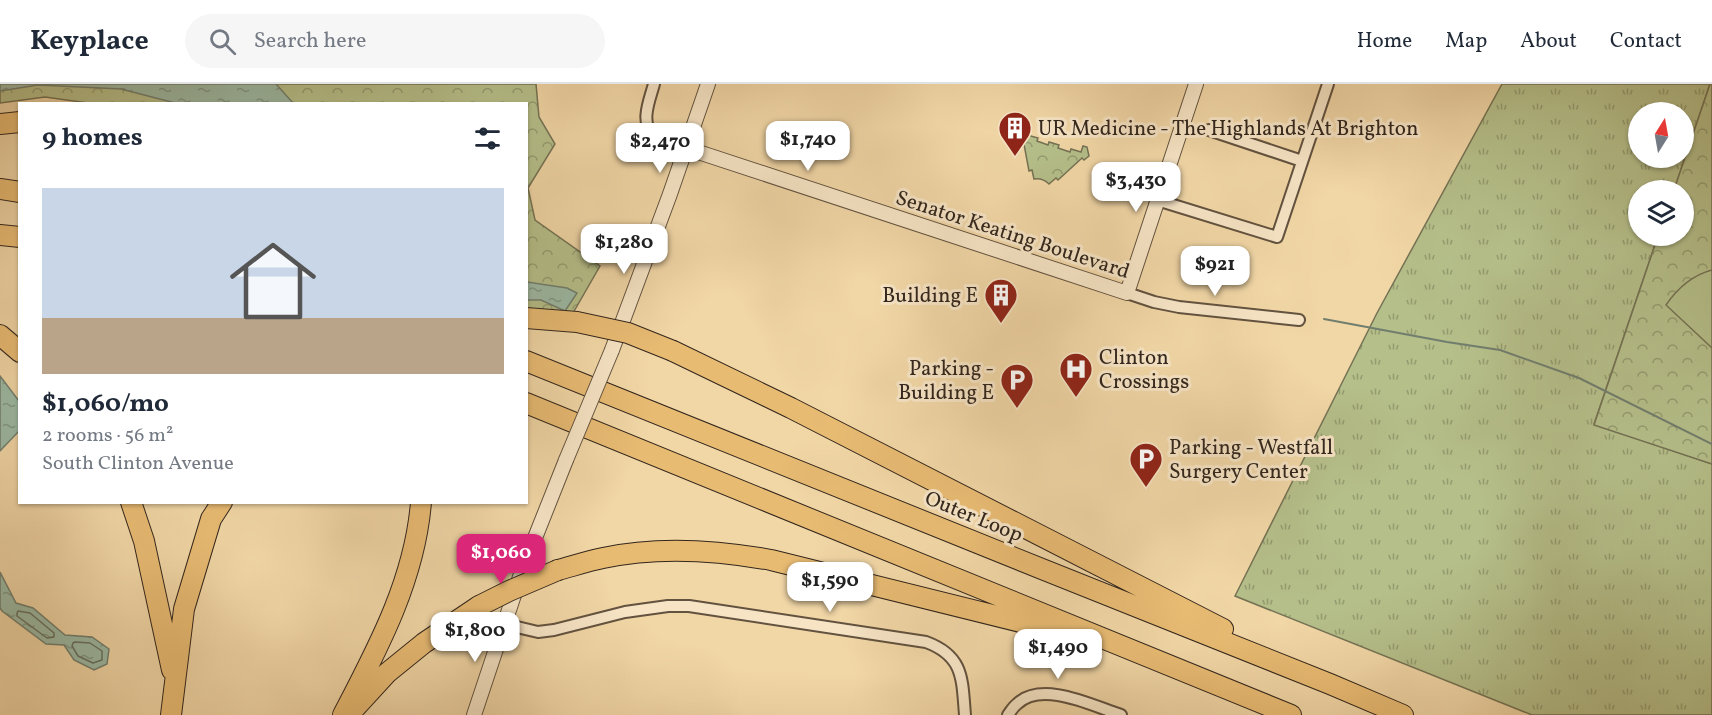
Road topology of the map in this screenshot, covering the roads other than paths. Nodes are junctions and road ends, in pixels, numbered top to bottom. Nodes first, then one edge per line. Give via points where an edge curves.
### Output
1 (654, 84) edge
2 (708, 84) edge
3 (1196, 84) edge
4 (1328, 84) edge
5 (18, 122) edge
6 (0, 124) edge
7 (1209, 130) dead end
8 (686, 148) junction
9 (1302, 161) junction
10 (0, 189) edge
11 (18, 192) edge
12 (1157, 200) junction
13 (0, 235) edge
14 (18, 237) edge
15 (1127, 293) junction
16 (528, 318) edge
17 (1299, 320) dead end
18 (0, 335) edge
19 (18, 350) edge
20 (528, 362) edge
21 (528, 404) edge
22 (132, 504) edge
23 (221, 504) edge
24 (421, 504) edge
25 (504, 624) junction
26 (1121, 646) junction
27 (175, 684) junction
28 (1330, 684) junction
29 (171, 715) edge
30 (343, 715) edge
31 (348, 715) edge
32 (474, 715) edge
33 (965, 715) edge
34 (1008, 715) edge
35 (1121, 715) edge
36 (1291, 715) edge
37 (1403, 715) edge

1 - 8 street via 646,122 654,137
2 - 8 street
3 - 12 street
4 - 9 street
5 - 6 highway
7 - 9 street
8 - 15 street, Senator Keating Boulevard
8 - 25 street, bridge via 612,350 536,534
9 - 12 street via 1276,237
10 - 11 highway
12 - 15 street
13 - 14 highway
15 - 17 street, Senator Keating Boulevard via 1179,307
16 - 28 highway, bridge via 577,322 628,333 673,351
18 - 19 highway
20 - 28 highway, Outer Loop
21 - 26 highway
22 - 27 highway via 144,541
23 - 27 highway via 211,519 184,609
24 - 30 highway via 419,532 400,594 377,650
25 - 32 street
25 - 33 street via 538,632 625,612 689,606 926,642 953,658 960,673
26 - 31 highway, bridge via 771,560 730,553 653,552 605,557 558,570 479,606 387,673
26 - 36 highway
27 - 29 highway
28 - 37 highway, Outer Loop
34 - 35 street via 1017,703 1037,694 1057,694

